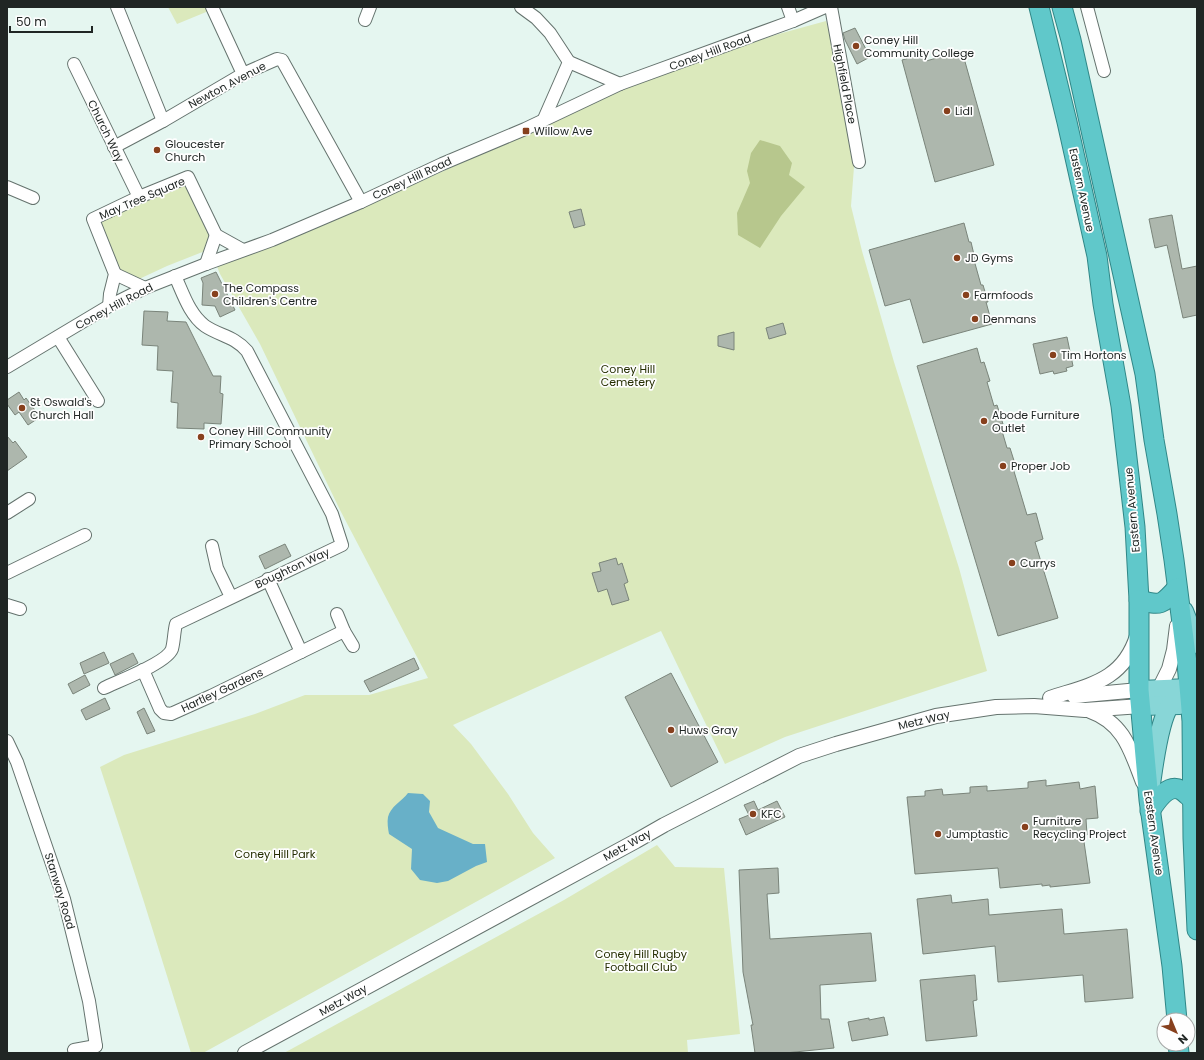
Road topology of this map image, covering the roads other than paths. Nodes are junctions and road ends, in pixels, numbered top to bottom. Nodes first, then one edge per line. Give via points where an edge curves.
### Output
1 (117, 7) edge
2 (212, 7) edge
3 (370, 7) edge
4 (521, 7) edge
5 (788, 7) edge
6 (825, 7) edge
7 (830, 7) edge
8 (1039, 7) edge
9 (1062, 7) edge
10 (1087, 7) edge
11 (365, 20) dead end
12 (793, 21) junction
13 (569, 62) junction
14 (74, 64) dead end
15 (1104, 71) dead end
16 (243, 74) junction
17 (620, 84) junction
18 (544, 119) junction
19 (163, 121) junction
20 (114, 147) junction
21 (859, 162) dead end
22 (7, 188) edge
23 (139, 197) junction
24 (33, 198) dead end
25 (361, 202) junction
26 (216, 235) junction
27 (243, 250) junction
28 (206, 264) junction
29 (115, 274) junction
30 (175, 276) junction
31 (145, 288) junction
32 (109, 306) junction
33 (58, 337) junction
34 (7, 367) edge
35 (98, 401) dead end
36 (29, 499) dead end
37 (7, 513) edge
38 (85, 535) dead end
39 (212, 546) dead end
40 (7, 573) edge
41 (268, 579) junction
42 (1178, 593) junction
43 (231, 597) junction
44 (1139, 600) junction
45 (7, 605) edge
46 (20, 609) dead end
47 (337, 614) dead end
48 (1139, 627) junction
49 (344, 631) junction
50 (1197, 644) edge
51 (353, 646) dead end
52 (301, 652) junction
53 (143, 670) junction
54 (104, 688) dead end
55 (1159, 689) junction
56 (1193, 696) edge
57 (1050, 698) junction
58 (1140, 698) junction
59 (1034, 706) junction
60 (1169, 706) junction
61 (1085, 710) junction
62 (7, 741) edge
63 (1195, 753) edge
64 (1193, 800) junction
65 (1149, 806) junction
66 (1197, 930) edge
67 (1176, 1012) edge
68 (99, 1049) edge
69 (74, 1050) dead end
70 (245, 1053) edge

1 - 19 street
2 - 16 street
3 - 11 street
4 - 13 street via 550,33
5 - 12 street
6 - 12 street, Coney Hill Road
7 - 21 street, Highfield Place
8 - 44 highway, Eastern Avenue via 1097,256 1128,463
9 - 42 highway, Eastern Avenue via 1146,374
10 - 15 street
12 - 17 street, Coney Hill Road
13 - 17 street
13 - 18 street
14 - 20 street, Church Way
16 - 19 street, Newton Avenue
16 - 25 street, Newton Avenue via 277,59 282,60
17 - 18 street, Coney Hill Road
18 - 25 street, Coney Hill Road
19 - 20 street, Newton Avenue
20 - 23 street, Church Way
22 - 24 street
23 - 26 street, May Tree Square via 188,177
23 - 29 street, May Tree Square via 93,219
25 - 27 street, Coney Hill Road
26 - 27 street
26 - 28 street
27 - 28 street, Coney Hill Road
28 - 30 street, Coney Hill Road
29 - 31 street
29 - 32 street
30 - 31 street, Coney Hill Road
30 - 41 street, Boughton Way via 191,312 204,326 240,343 247,351 332,514 342,545
31 - 32 street, Coney Hill Road
32 - 33 street, Coney Hill Road
33 - 34 street, Coney Hill Road
33 - 35 street
36 - 37 street
38 - 40 street
39 - 43 street via 217,568
41 - 43 street, Boughton Way
41 - 52 street
42 - 44 highway via 1161,603 1153,604
42 - 50 main road
42 - 55 street via 1174,650 1169,669
42 - 56 highway, Eastern Avenue
43 - 53 street, Boughton Way via 176,624 171,650 165,658
44 - 48 highway, Eastern Avenue
45 - 46 street
47 - 49 street
48 - 57 street via 1132,651 1117,671 1099,682
48 - 58 highway, Eastern Avenue
49 - 51 street
49 - 52 street, Hartley Gardens
52 - 53 street, Hartley Gardens via 170,714 160,709
53 - 54 street, Boughton Way
55 - 56 main road, Metz Way
55 - 58 main road, Metz Way
56 - 60 main road via 1175,698
56 - 63 highway, Eastern Avenue
57 - 58 street, Metz Way
57 - 59 street, Metz Way
58 - 60 main road, Metz Way
58 - 61 street, Metz Way
58 - 65 highway, Eastern Avenue
59 - 61 street, Metz Way
59 - 70 street, Metz Way via 996,707 936,716 798,756 664,825
60 - 65 main road via 1156,752
61 - 65 street via 1109,720 1123,736 1139,773
62 - 68 street, Stanway Road via 17,762 64,899
63 - 64 highway, Eastern Avenue
64 - 65 highway via 1175,788 1168,790
64 - 66 highway, Eastern Avenue
65 - 67 highway, Eastern Avenue
68 - 69 street

